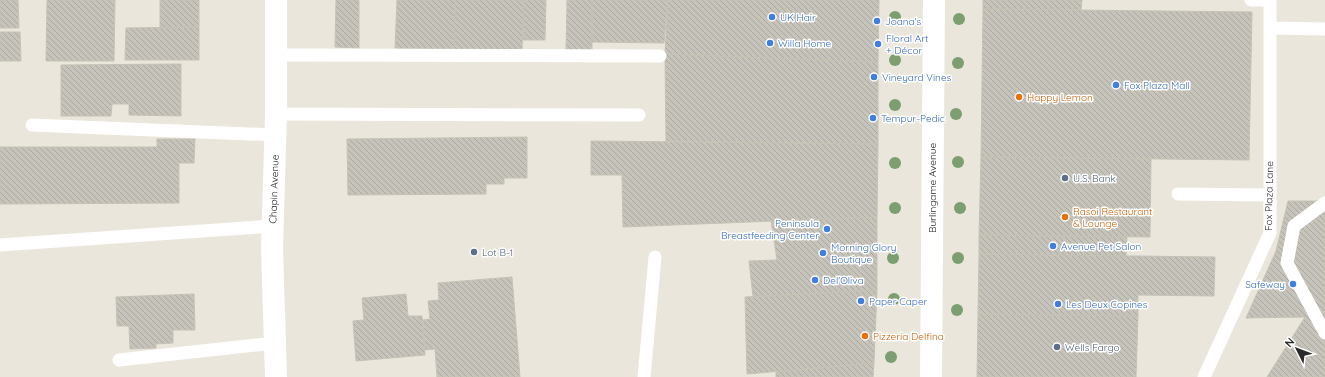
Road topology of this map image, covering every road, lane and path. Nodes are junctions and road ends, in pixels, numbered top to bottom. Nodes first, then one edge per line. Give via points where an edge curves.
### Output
1 (276, 0) edge
2 (934, 0) edge
3 (1251, 0) edge
4 (1270, 0) edge
5 (1270, 28) junction
6 (1325, 29) edge
7 (276, 56) junction
8 (660, 56) dead end
9 (276, 114) junction
10 (639, 115) dead end
11 (32, 125) dead end
12 (276, 135) junction
13 (1178, 194) dead end
14 (1270, 195) junction
15 (1325, 203) edge
16 (273, 226) junction
17 (0, 245) edge
18 (654, 257) dead end
19 (1325, 333) edge
20 (275, 343) junction
21 (119, 360) dead end
22 (276, 377) edge
23 (644, 377) edge
24 (931, 377) edge
25 (1204, 377) edge

1 - 7 street, Chapin Avenue
2 - 24 street, Burlingame Avenue
3 - 4 lane
4 - 5 lane, Fox Plaza Lane
5 - 6 lane
5 - 14 lane, Fox Plaza Lane
7 - 8 lane
7 - 9 street, Chapin Avenue
9 - 10 lane
9 - 12 street, Chapin Avenue
11 - 12 lane
12 - 16 street, Chapin Avenue
13 - 14 lane
14 - 25 lane, Fox Plaza Lane via 1270,233
15 - 19 lane via 1294,226 1287,263
16 - 17 lane
16 - 20 street, Chapin Avenue
18 - 23 lane
20 - 21 lane
20 - 22 street, Chapin Avenue

